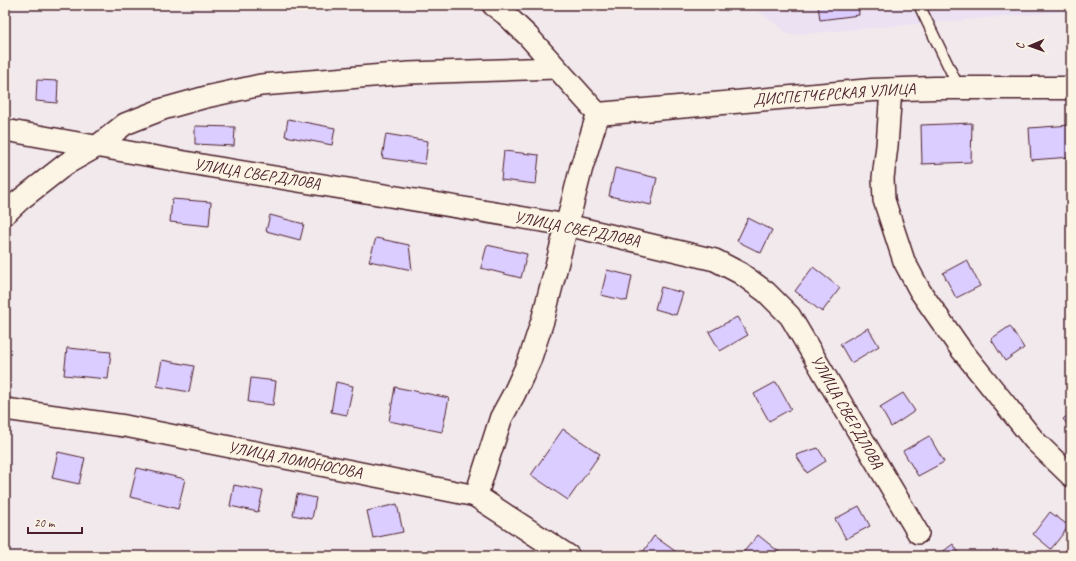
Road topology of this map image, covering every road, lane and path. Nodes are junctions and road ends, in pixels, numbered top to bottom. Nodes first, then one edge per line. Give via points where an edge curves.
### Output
1 (493, 5) edge
2 (918, 5) edge
3 (556, 68) junction
4 (959, 88) junction
5 (1071, 88) edge
6 (891, 89) junction
7 (598, 114) junction
8 (5, 130) edge
9 (96, 147) junction
10 (5, 214) edge
11 (567, 225) junction
12 (5, 409) edge
13 (1071, 476) edge
14 (476, 496) junction
15 (918, 533) dead end
16 (568, 556) edge

1 - 3 street via 528,36
2 - 4 lane
3 - 7 street
3 - 9 street via 410,73 260,86 163,109 125,124
4 - 5 street, ДИСПЕТЧЕРСКАЯ УЛИЦА
4 - 6 street, ДИСПЕТЧЕРСКАЯ УЛИЦА
6 - 7 street, ДИСПЕТЧЕРСКАЯ УЛИЦА
6 - 13 street via 883,178 884,200 904,261 920,291 960,348 1034,440
7 - 11 street
8 - 9 street, УЛИЦА СВЕРДЛОВА
9 - 10 street via 66,164
9 - 11 street, УЛИЦА СВЕРДЛОВА
11 - 14 street via 530,359 499,424
11 - 15 street, УЛИЦА СВЕРДЛОВА via 715,260 740,273 766,292 790,316
12 - 14 street, УЛИЦА ЛОМОНОСОВА via 126,426
14 - 16 street, УЛИЦА ЛОМОНОСОВА

